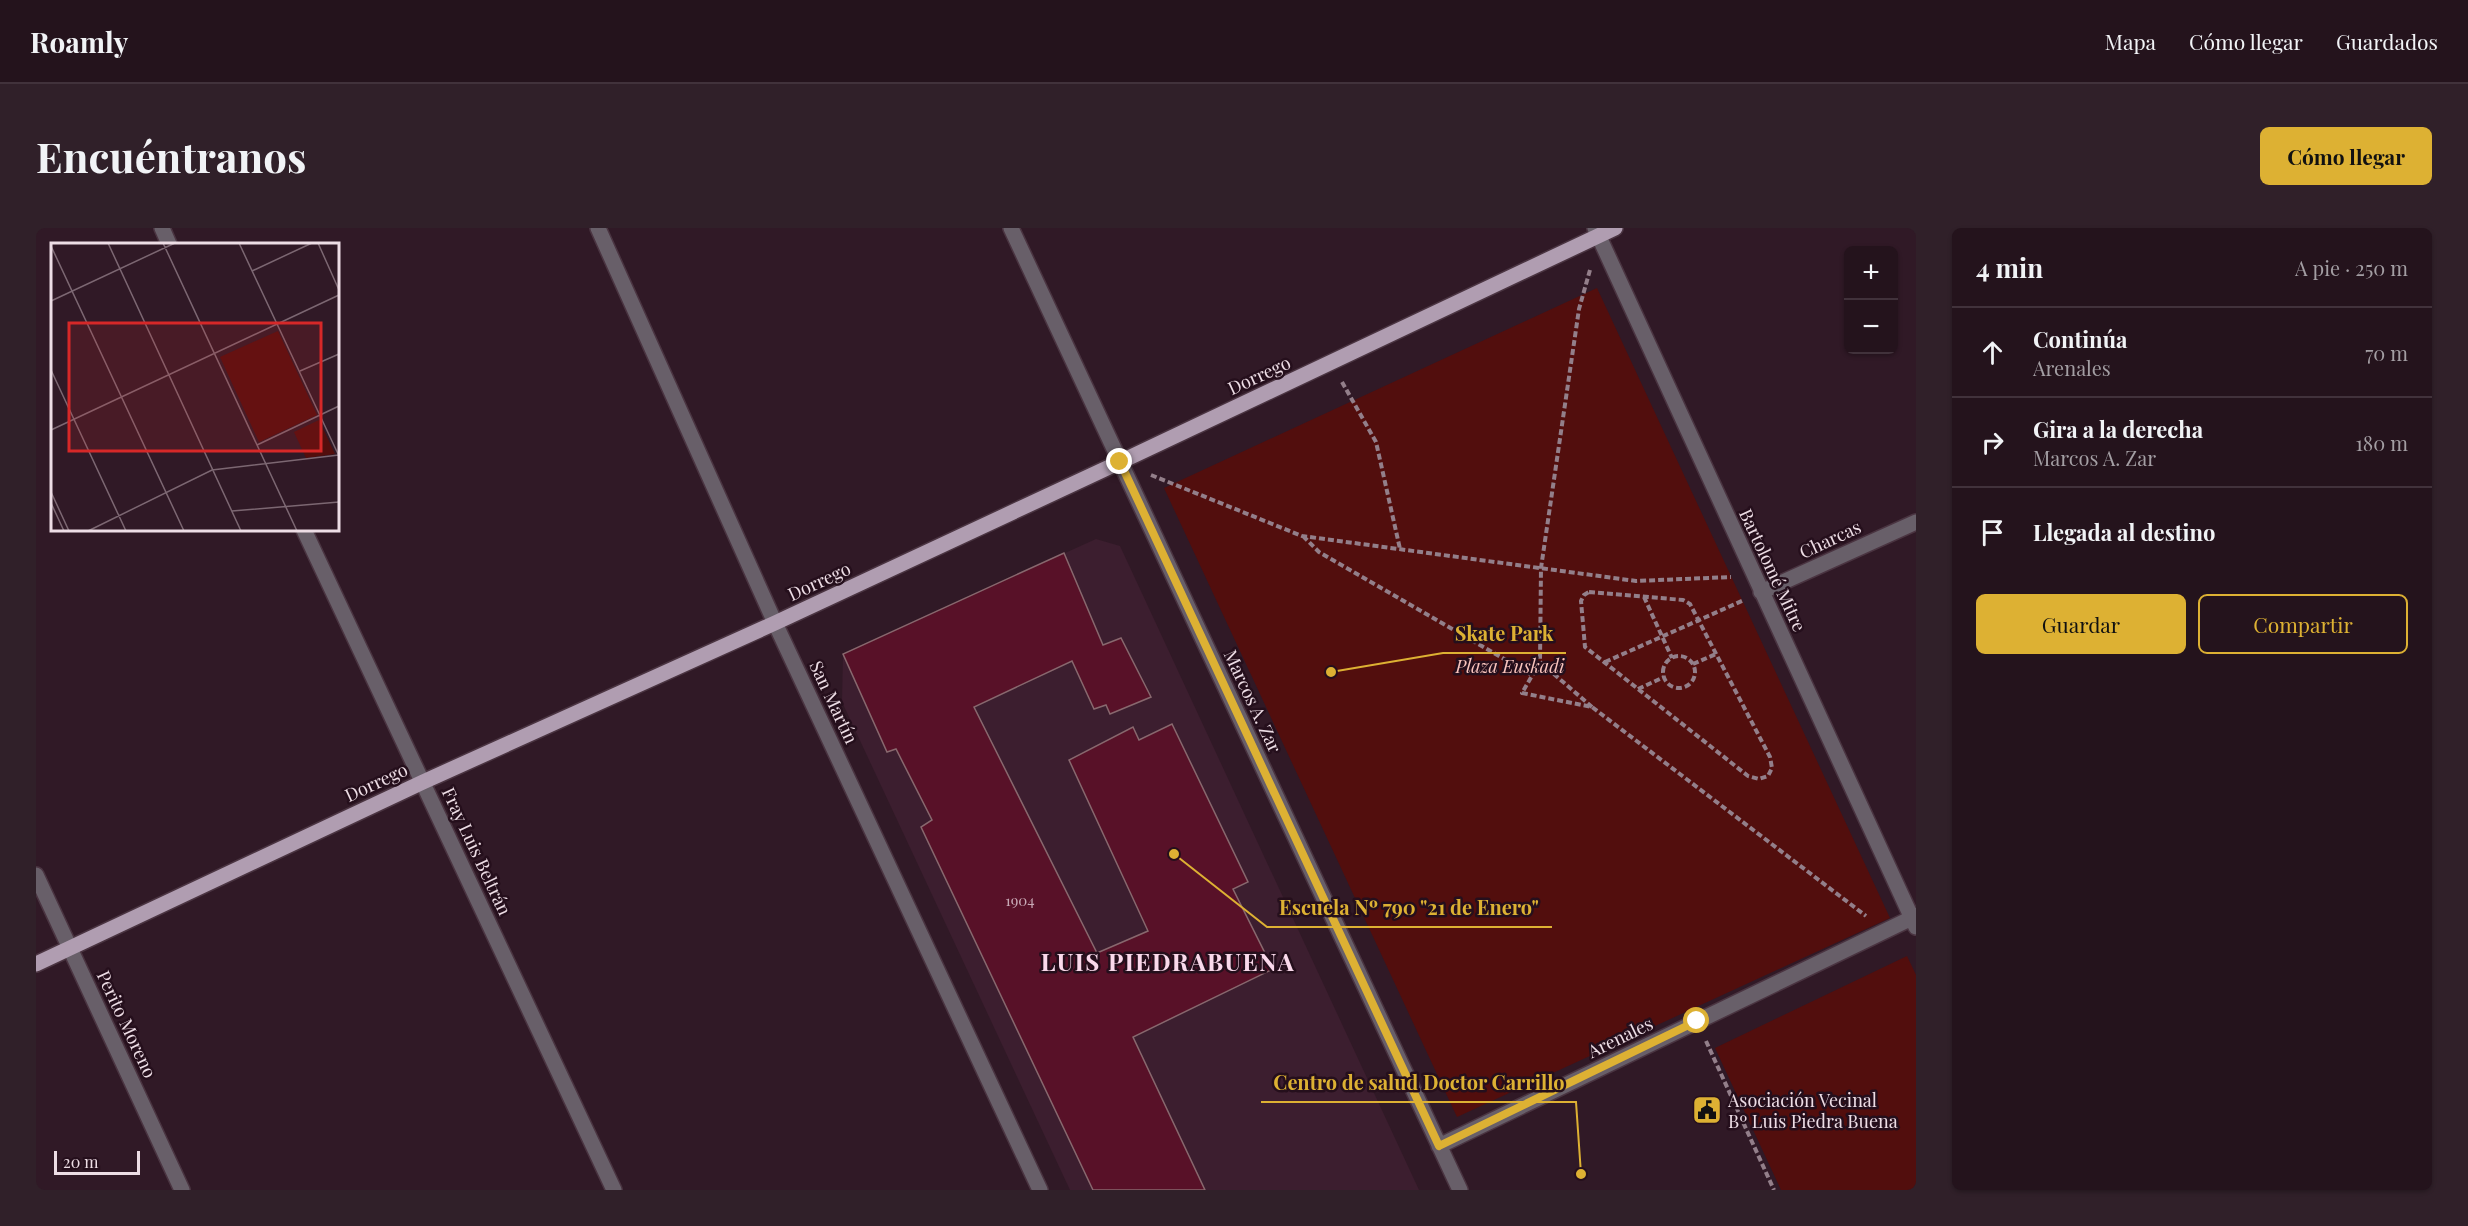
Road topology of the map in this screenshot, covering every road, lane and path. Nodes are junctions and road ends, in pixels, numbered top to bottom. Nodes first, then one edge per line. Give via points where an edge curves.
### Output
1 (162, 228) edge
2 (598, 228) edge
3 (1011, 228) edge
4 (1615, 228) edge
5 (1597, 232) edge
6 (170, 243) edge
7 (1331, 363) junction
8 (1120, 462) junction
9 (1916, 522) edge
10 (304, 531) edge
11 (1302, 536) junction
12 (1400, 549) junction
13 (1542, 568) junction
14 (1754, 576) junction
15 (1761, 592) junction
16 (1644, 597) junction
17 (1699, 621) junction
18 (775, 623) junction
19 (1662, 637) junction
20 (1716, 654) junction
21 (1672, 658) junction
22 (1540, 662) junction
23 (1605, 662) junction
24 (1693, 664) junction
25 (1532, 675) junction
26 (1664, 677) junction
27 (1638, 689) junction
28 (1592, 707) junction
29 (423, 782) junction
30 (36, 875) edge
31 (1915, 920) edge
32 (1885, 931) junction
33 (69, 947) junction
34 (36, 964) edge
35 (1697, 1021) junction
36 (1439, 1146) junction
37 (182, 1190) edge
38 (614, 1190) edge
39 (1040, 1190) edge
40 (1460, 1190) edge
41 (1774, 1190) edge

1 - 6 street
2 - 18 street, San Martín
3 - 8 street, Marcos A. Zar
4 - 5 main road, Dorrego
5 - 7 main road, Dorrego
5 - 13 path via 1579,309
5 - 14 street, Bartolomé Mitre
7 - 8 main road, Dorrego
7 - 12 path via 1376,442
8 - 11 path
8 - 18 main road, Dorrego
8 - 36 street, Marcos A. Zar
9 - 15 street, Charcas
10 - 29 street, Fray Luis Beltrán
11 - 12 path
11 - 25 path via 1319,552
12 - 13 path
13 - 14 path via 1636,581
13 - 22 path
14 - 15 street, Bartolomé Mitre
15 - 17 path
15 - 31 street, Bartolomé Mitre
16 - 17 path via 1683,600 1690,604
16 - 19 path
16 - 23 path via 1589,592 1584,595 1581,601 1585,646
17 - 19 path
17 - 20 path
18 - 29 main road, Dorrego
18 - 39 street, San Martín
19 - 21 path
19 - 23 path
20 - 24 path
20 - 27 path via 1770,757 1772,768 1768,776 1748,776
21 - 24 path via 1684,656
21 - 26 path via 1664,668
22 - 25 path
22 - 28 path
23 - 27 path
24 - 26 path via 1694,678 1688,685 1672,686
25 - 28 path via 1522,693
26 - 27 path
28 - 32 path
29 - 33 main road, Dorrego
29 - 38 street, Fray Luis Beltrán
30 - 33 street, Perito Moreno
31 - 32 street, Arenales
32 - 35 street, Arenales
33 - 34 main road, Dorrego
33 - 37 street, Perito Moreno
35 - 36 street, Arenales
35 - 41 path
36 - 40 street, Marcos A. Zar

